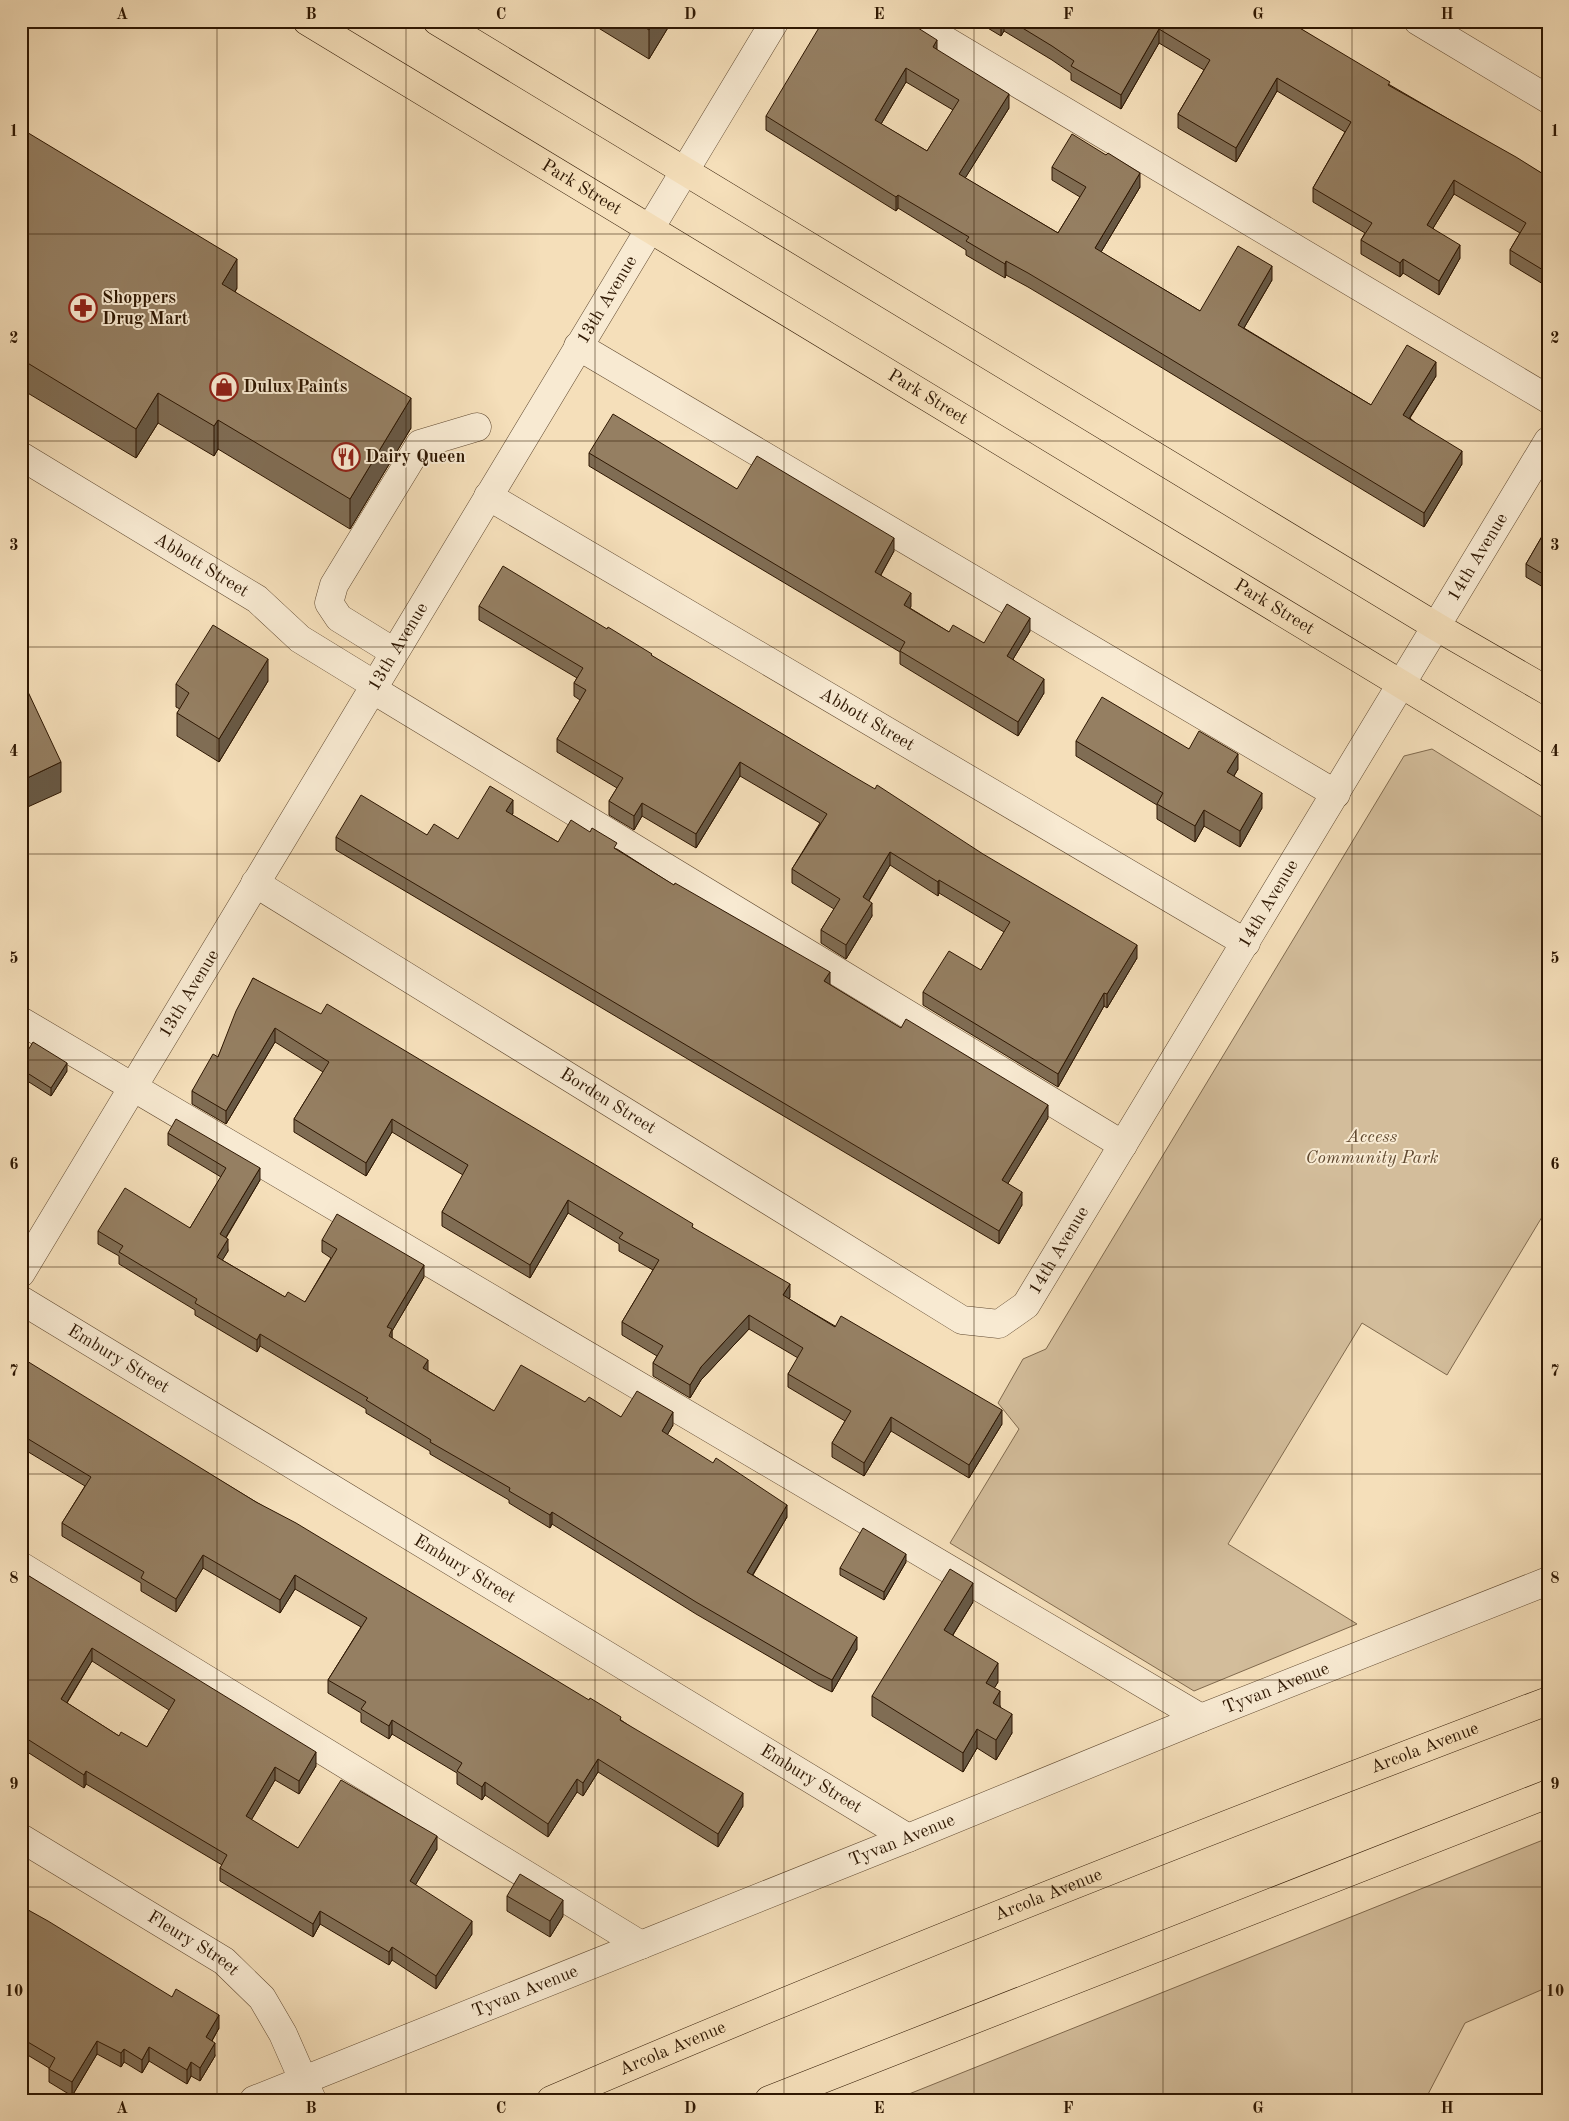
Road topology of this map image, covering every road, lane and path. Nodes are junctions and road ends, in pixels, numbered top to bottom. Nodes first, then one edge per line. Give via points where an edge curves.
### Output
1 (307, 21) edge
2 (438, 21) edge
3 (775, 21) edge
4 (913, 21) edge
5 (1418, 21) edge
6 (1548, 99) edge
7 (683, 171) junction
8 (649, 228) junction
9 (578, 346) junction
10 (1548, 399) edge
11 (477, 427) dead end
12 (1548, 441) edge
13 (21, 456) edge
14 (488, 496) junction
15 (1437, 627) junction
16 (394, 652) junction
17 (1403, 684) junction
18 (373, 687) junction
19 (1548, 691) edge
20 (1548, 773) edge
21 (1336, 794) junction
22 (256, 883) junction
23 (1246, 943) junction
24 (21, 1021) edge
25 (133, 1087) junction
26 (1123, 1145) junction
27 (21, 1273) edge
28 (21, 1300) edge
29 (962, 1320) joint
30 (21, 1566) edge
31 (1548, 1581) edge
32 (1548, 1701) edge
33 (1201, 1718) junction
34 (1548, 1794) edge
35 (21, 1838) edge
36 (908, 1838) junction
37 (641, 1945) junction
38 (308, 2089) edge
39 (254, 2100) edge
40 (551, 2100) edge
41 (769, 2100) edge

1 - 8 main road, Park Street
2 - 7 main road
3 - 7 street, 13th Avenue
4 - 10 street
5 - 6 street
7 - 8 street, 13th Avenue
7 - 15 main road
8 - 9 street, 13th Avenue
8 - 17 main road, Park Street
9 - 14 street, 13th Avenue
9 - 21 street
11 - 16 street via 420,444 334,585 329,603 339,618
12 - 15 street, 14th Avenue
13 - 18 street, Abbott Street via 257,599 300,639
14 - 16 street, 13th Avenue
14 - 23 street, Abbott Street
15 - 17 street, 14th Avenue
15 - 19 main road
16 - 18 street, 13th Avenue
17 - 20 main road, Park Street
17 - 21 street, 14th Avenue
18 - 22 street, 13th Avenue
18 - 26 street, Abbott Street
21 - 23 street, 14th Avenue
22 - 25 street, 13th Avenue
22 - 29 street, Borden Street
23 - 26 street, 14th Avenue
24 - 25 street
25 - 27 street, 13th Avenue
25 - 33 street
26 - 29 street, 14th Avenue via 1026,1305 999,1324
28 - 36 street, Embury Street
30 - 37 street
31 - 33 street, Tyvan Avenue
32 - 40 main road, Arcola Avenue via 1234,1820 754,2013
33 - 36 street, Tyvan Avenue
34 - 41 main road
35 - 38 street, Fleury Street via 224,1961 262,1998 284,2034
36 - 37 street, Tyvan Avenue
37 - 38 street, Tyvan Avenue
38 - 39 street, Tyvan Avenue

